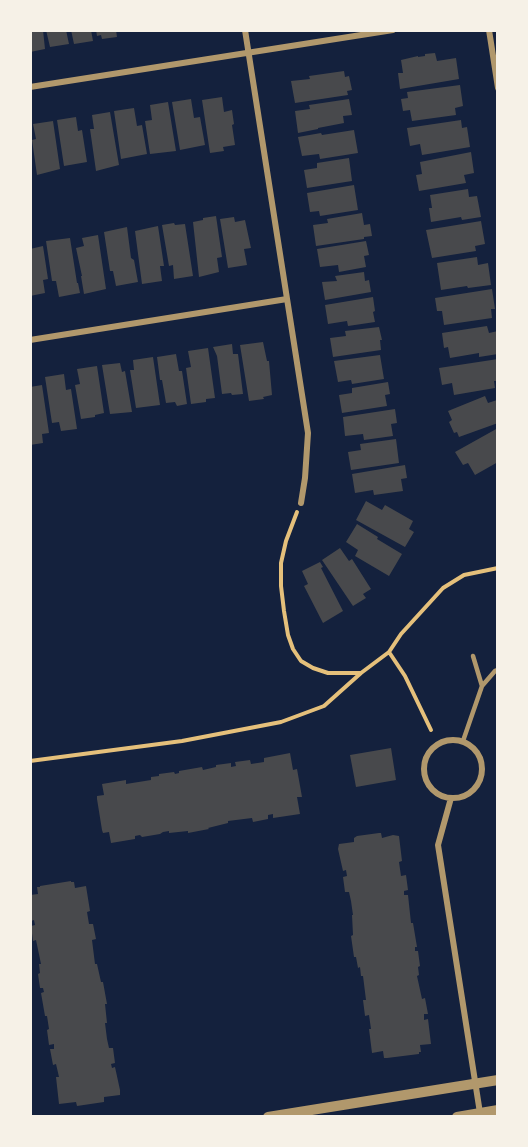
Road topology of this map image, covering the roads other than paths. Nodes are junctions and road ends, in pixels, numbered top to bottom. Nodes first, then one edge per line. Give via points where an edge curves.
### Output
1 (245, 30) edge
2 (393, 30) edge
3 (489, 30) edge
4 (248, 53) junction
5 (30, 87) edge
6 (498, 88) edge
7 (287, 299) junction
8 (30, 340) edge
9 (301, 503) road end
10 (473, 656) dead end
11 (498, 670) edge
12 (482, 686) junction
13 (463, 741) junction
14 (451, 798) junction
15 (498, 1080) edge
16 (475, 1084) junction
17 (498, 1110) edge
18 (480, 1113) junction
19 (268, 1117) edge
20 (457, 1117) edge

1 - 4 street
2 - 4 street
3 - 6 street
4 - 5 street
4 - 7 street
7 - 8 street
7 - 9 street via 308,433
10 - 12 lane
11 - 12 lane
12 - 13 lane
13 - 14 street via 481,759 481,778 469,793
13 - 14 street via 441,742 427,755 424,765 424,774 434,791
14 - 16 street via 438,845
15 - 16 street
16 - 18 street
16 - 19 street
17 - 18 street
18 - 20 street

